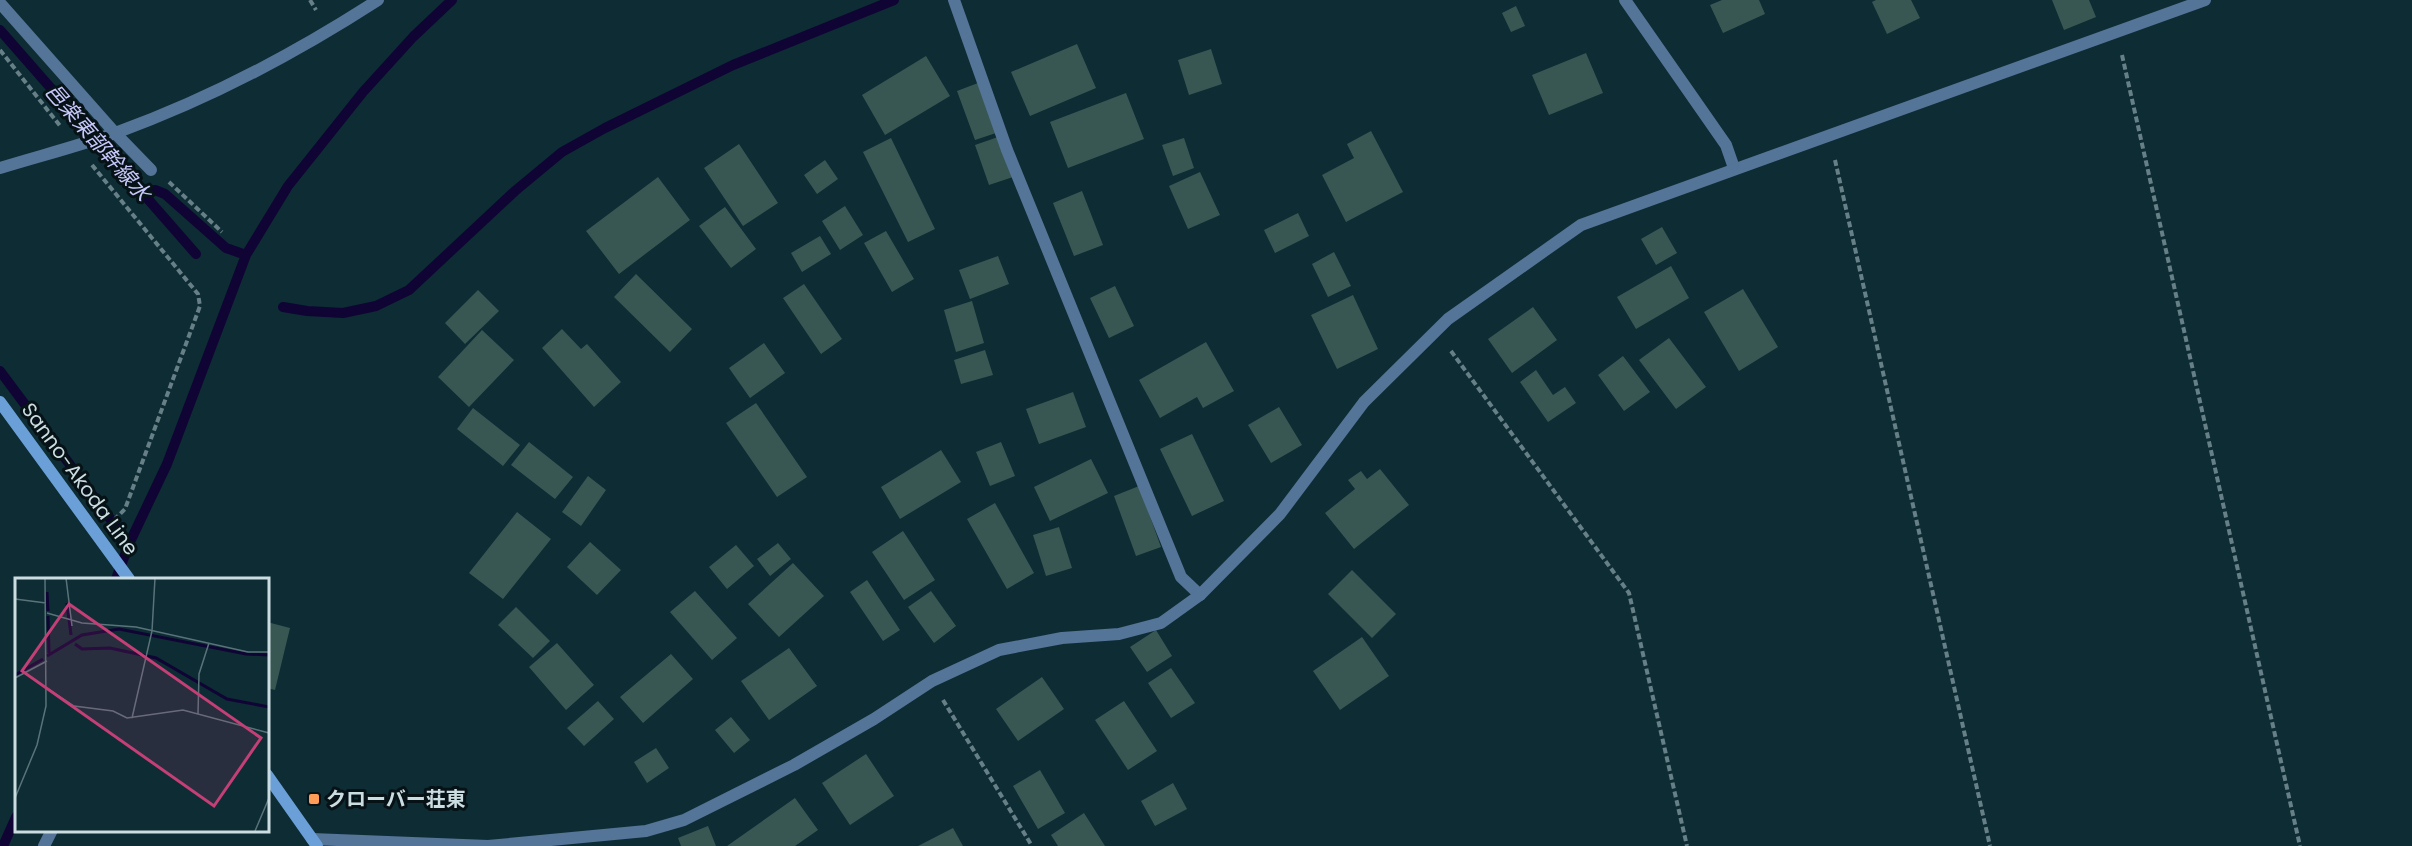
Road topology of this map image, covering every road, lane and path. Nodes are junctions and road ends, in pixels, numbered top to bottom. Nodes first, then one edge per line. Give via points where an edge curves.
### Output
1 (378, 0) edge
2 (954, 0) edge
3 (1625, 0) edge
4 (2205, 0) edge
5 (0, 3) edge
6 (2117, 31) junction
7 (0, 50) edge
8 (113, 134) junction
9 (1829, 135) junction
10 (77, 145) junction
11 (0, 168) edge
12 (1734, 168) junction
13 (151, 170) joint
14 (222, 232) dead end
15 (1436, 331) junction
16 (0, 402) edge
17 (102, 542) junction
18 (128, 578) edge
19 (1200, 595) junction
20 (932, 681) junction
21 (268, 775) edge
22 (52, 831) edge
23 (314, 842) edge
24 (44, 846) edge
25 (1032, 846) edge
26 (1687, 846) edge
27 (1990, 846) edge
28 (2300, 846) edge

1 - 8 street via 328,32 219,89
2 - 19 street via 1007,150 1181,577
3 - 12 street via 1726,145
4 - 6 street
5 - 8 street
6 - 9 street
6 - 28 path
7 - 10 path
8 - 10 street
8 - 13 street
9 - 12 street
9 - 27 path
10 - 11 street
10 - 17 path via 198,294 200,306 125,509
12 - 15 street via 1581,225
13 - 14 path
15 - 19 street via 1364,402 1280,514
15 - 26 path via 1629,594
16 - 17 main road, Sanno-Akoda Line
17 - 18 main road, Sanno-Akoda Line
19 - 20 street via 1161,623 1119,634 1062,638 999,650
20 - 23 street via 794,765 684,820 646,831 488,846
20 - 25 path
21 - 23 main road
22 - 24 street

